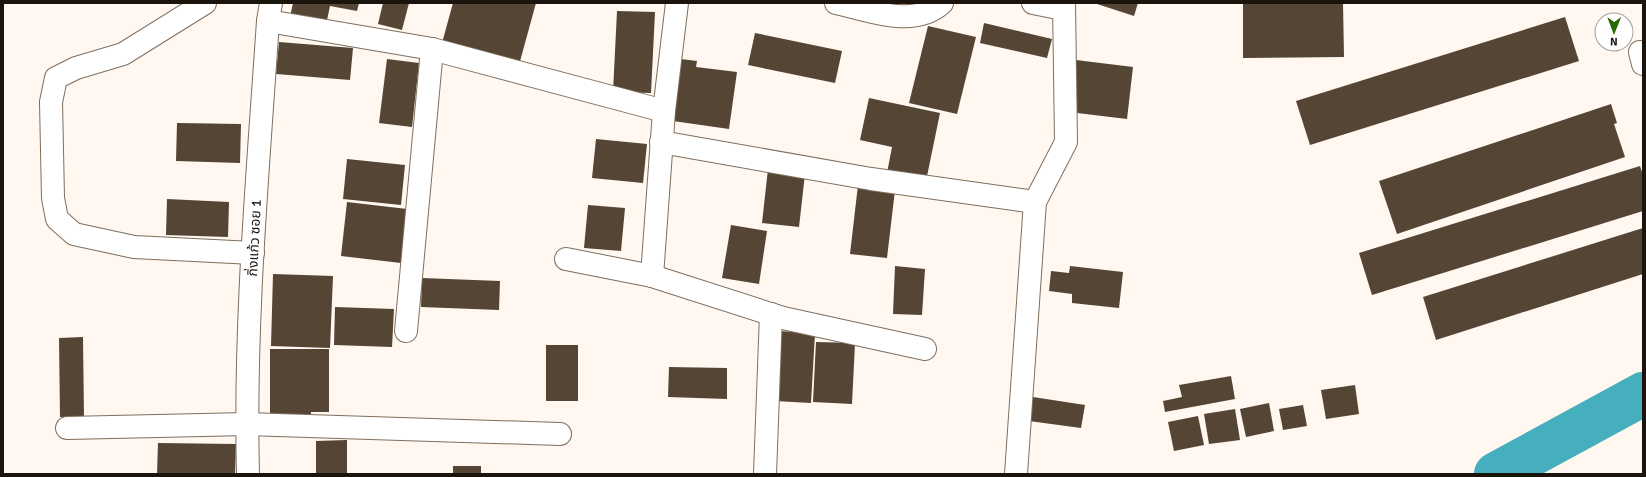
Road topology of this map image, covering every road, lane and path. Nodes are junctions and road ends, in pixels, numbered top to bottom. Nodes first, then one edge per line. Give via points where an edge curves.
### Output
1 (205, 3) edge
2 (677, 3) edge
3 (836, 3) edge
4 (942, 3) edge
5 (1033, 3) edge
6 (1063, 6) edge
7 (270, 12) edge
8 (432, 49) junction
9 (664, 111) junction
10 (661, 142) junction
11 (1035, 202) junction
12 (253, 253) junction
13 (566, 259) dead end
14 (652, 276) junction
15 (771, 314) junction
16 (406, 331) dead end
17 (925, 349) dead end
18 (247, 424) junction
19 (67, 428) dead end
20 (560, 434) dead end
21 (248, 474) edge
22 (765, 474) edge
23 (1016, 474) edge

1 - 12 street via 123,54 76,68 56,78 52,102 53,198 57,219 74,234 134,247
2 - 9 street
3 - 4 street via 901,18 924,14
5 - 6 street
6 - 11 street via 1066,142
7 - 8 street
7 - 12 street, กิ่งแก้ว ซอย 1
8 - 9 street
8 - 16 street
9 - 10 street
10 - 11 street via 871,179
10 - 14 street
11 - 23 street
12 - 18 street, กิ่งแก้ว ซอย 1
13 - 14 street
14 - 15 street
15 - 17 street
15 - 22 street
18 - 19 street
18 - 20 street
18 - 21 street, กิ่งแก้ว ซอย 1

